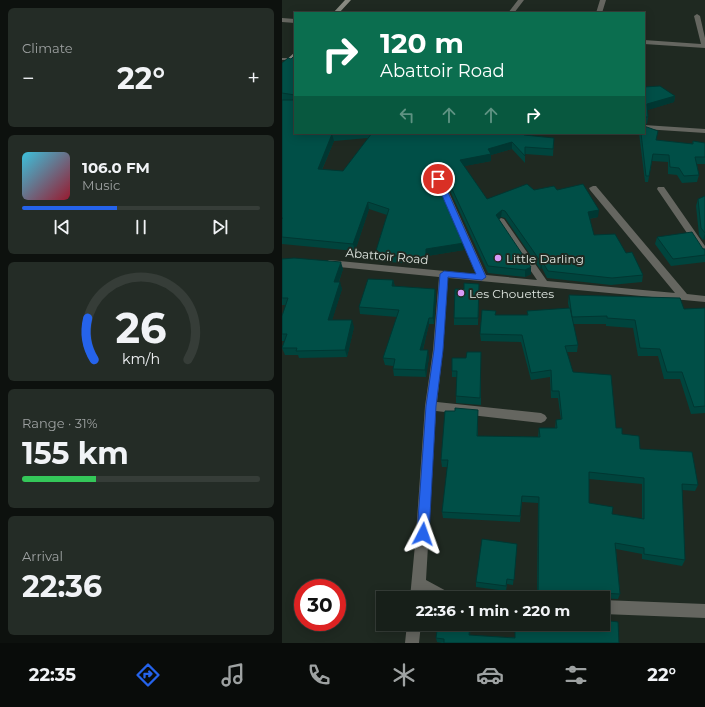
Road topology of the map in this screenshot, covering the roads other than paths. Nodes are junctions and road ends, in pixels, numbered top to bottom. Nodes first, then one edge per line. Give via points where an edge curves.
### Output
1 (348, 0) edge
2 (521, 0) edge
3 (603, 0) edge
4 (337, 12) edge
5 (512, 12) edge
6 (599, 12) edge
7 (697, 16) dead end
8 (282, 20) edge
9 (294, 21) edge
10 (645, 42) edge
11 (705, 46) edge
12 (294, 55) edge
13 (282, 59) edge
14 (290, 60) junction
15 (282, 67) edge
16 (645, 127) edge
17 (705, 131) edge
18 (438, 179) dead end
19 (593, 188) dead end
20 (661, 189) dead end
21 (501, 221) edge
22 (705, 253) edge
23 (321, 262) edge
24 (444, 274) junction
25 (482, 277) junction
26 (544, 284) junction
27 (684, 297) junction
28 (705, 299) edge
29 (431, 406) junction
30 (541, 418) dead end
31 (418, 584) junction
32 (418, 591) edge
33 (432, 591) edge
34 (610, 607) edge
35 (705, 611) edge
36 (413, 631) edge
37 (412, 643) edge

1 - 4 main road
2 - 5 street
3 - 6 street
7 - 11 street
8 - 9 street
10 - 11 street
12 - 14 main road
13 - 14 lane
14 - 15 main road
16 - 17 street
18 - 25 street
19 - 27 street
20 - 22 street
21 - 26 street
23 - 24 street, Abattoir Road
24 - 25 street, Abattoir Road
24 - 29 street
25 - 26 street, Abattoir Road
26 - 27 street, Abattoir Road
27 - 28 street, Abattoir Road
29 - 30 street
29 - 31 street
31 - 32 street
31 - 33 street
34 - 35 street
36 - 37 street

